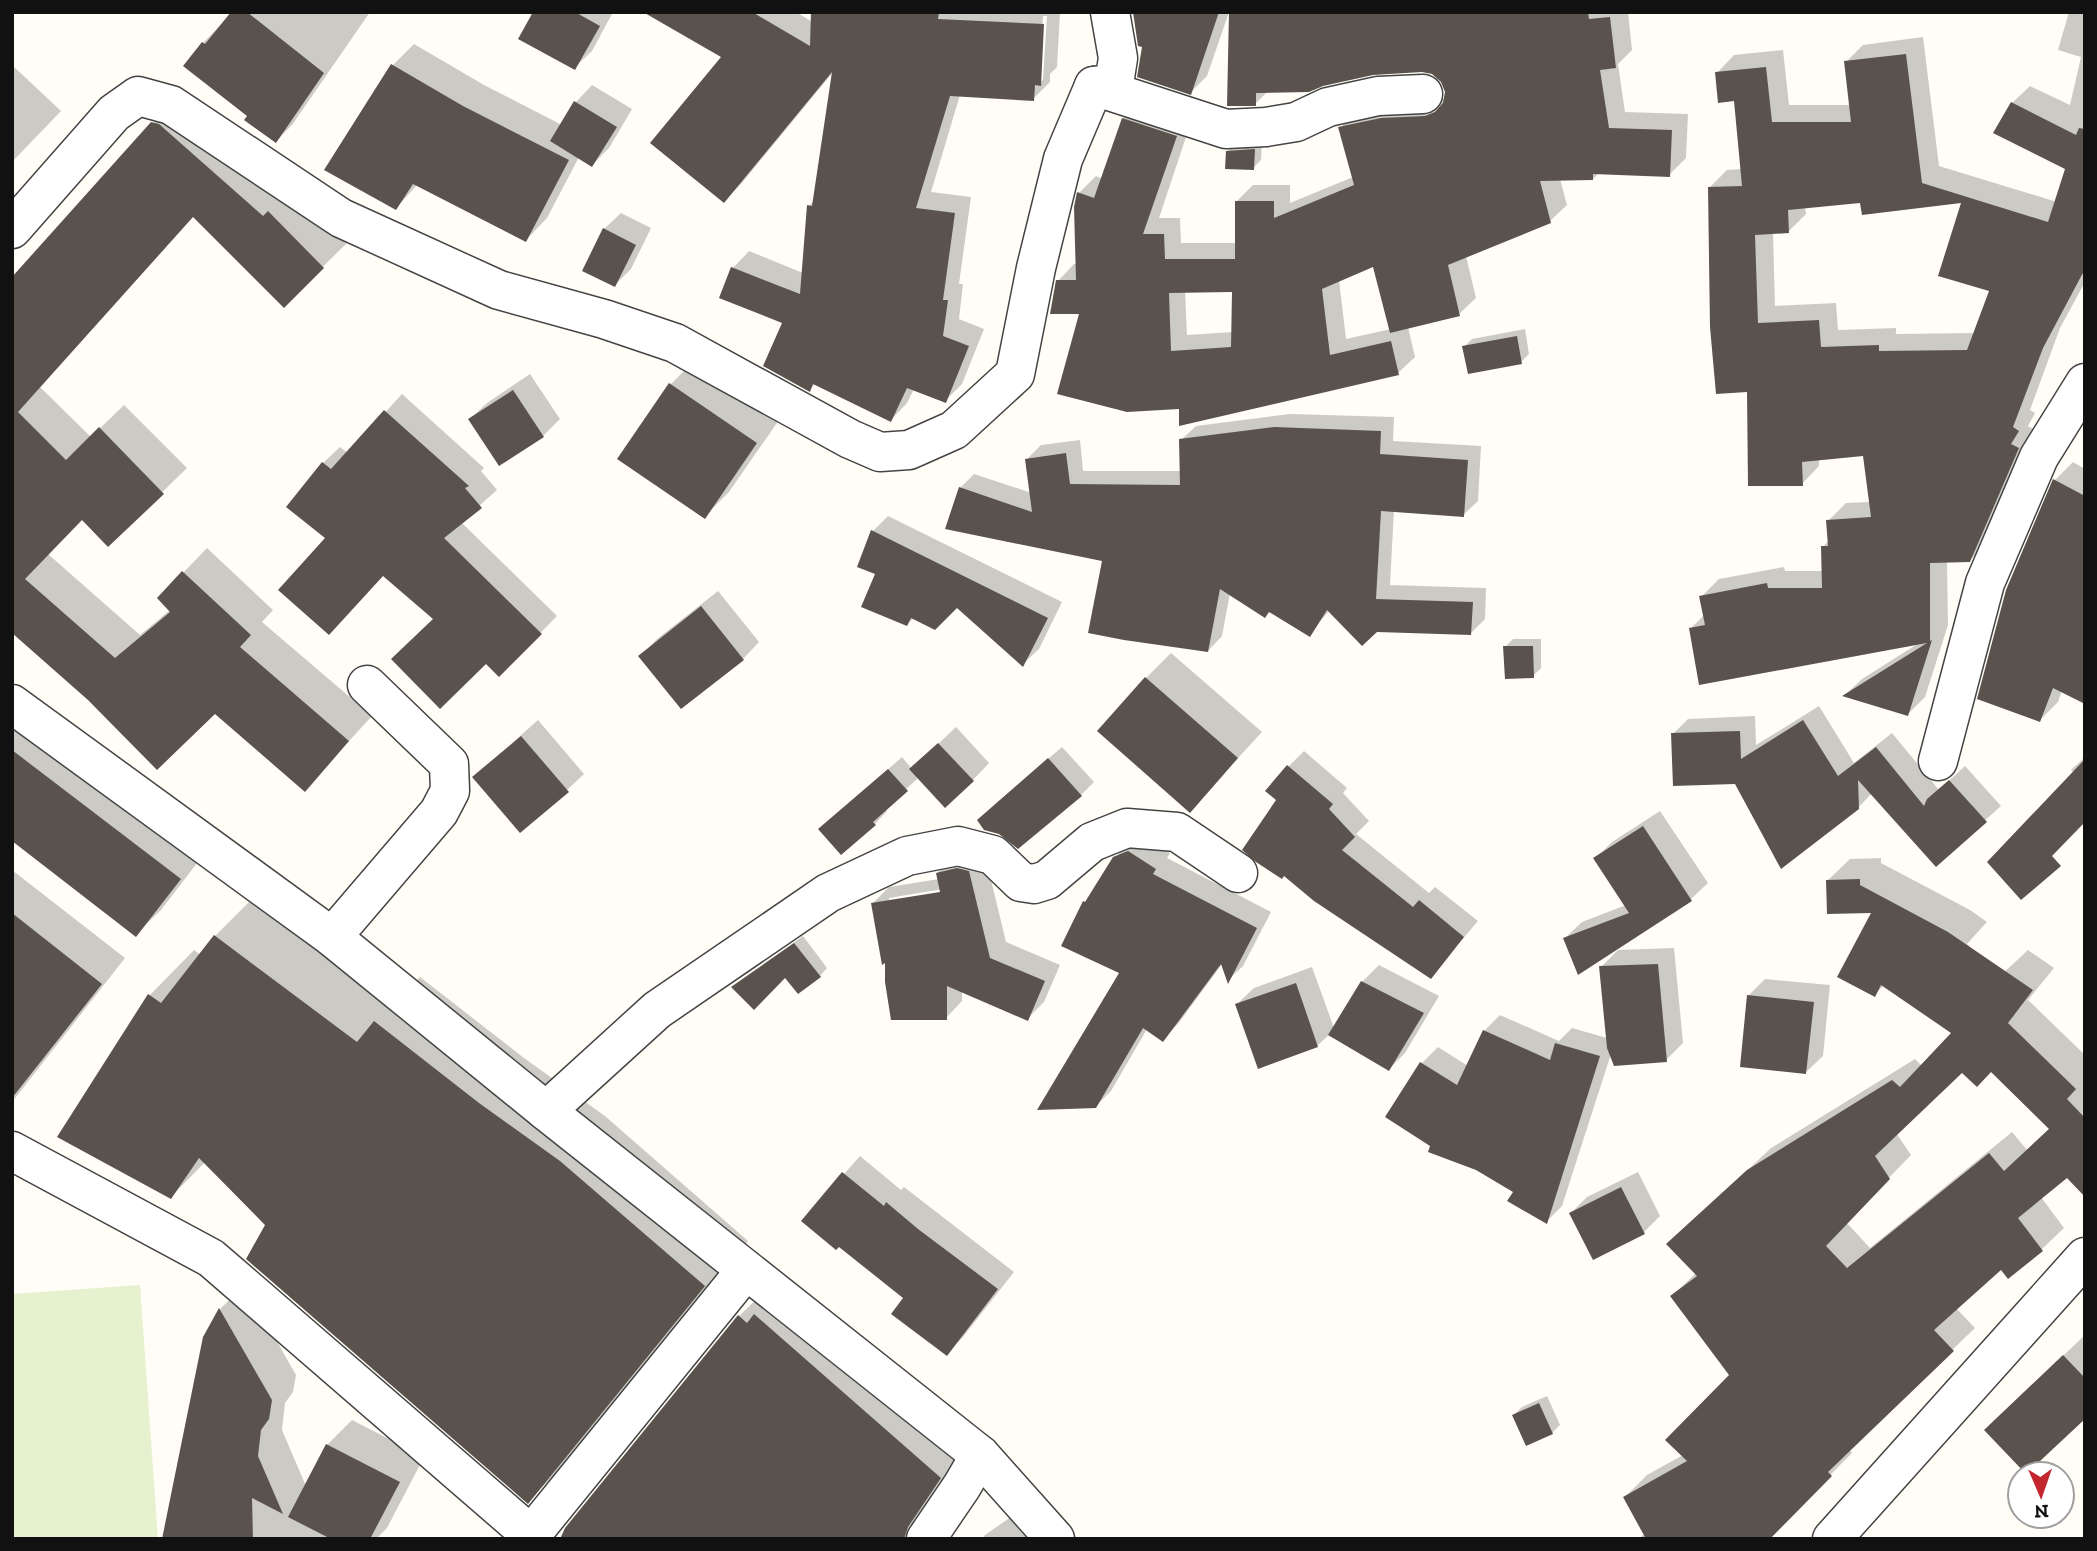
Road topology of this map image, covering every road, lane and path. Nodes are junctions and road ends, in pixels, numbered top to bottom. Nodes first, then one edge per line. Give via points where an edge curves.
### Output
1 (1110, 12) edge
2 (1094, 86) junction
3 (1423, 93) dead end
4 (12, 229) edge
5 (2085, 383) edge
6 (367, 685) dead end
7 (12, 704) edge
8 (1938, 761) dead end
9 (1238, 873) dead end
10 (332, 937) junction
11 (545, 1111) junction
12 (12, 1151) edge
13 (2085, 1257) edge
14 (746, 1270) junction
15 (980, 1455) junction
16 (926, 1539) edge
17 (1055, 1539) edge
18 (1832, 1539) edge

1 - 2 street via 1118,58 1114,84
2 - 3 street via 1226,129 1296,122 1328,107
2 - 4 street via 1063,159 1015,374 954,430 909,450 880,452 675,343 499,290 341,218 171,105 138,96 114,113
5 - 8 street via 2039,457 1985,583
6 - 10 street via 449,764 450,791 439,812
7 - 10 street
9 - 11 street via 1177,832 1127,828 1092,842 1047,880 1034,884 1021,881 993,855 958,846 907,856 828,893 657,1010
10 - 11 street
11 - 14 street
12 - 14 street via 211,1258 531,1535
13 - 18 street
14 - 15 street
15 - 16 street
15 - 17 street

